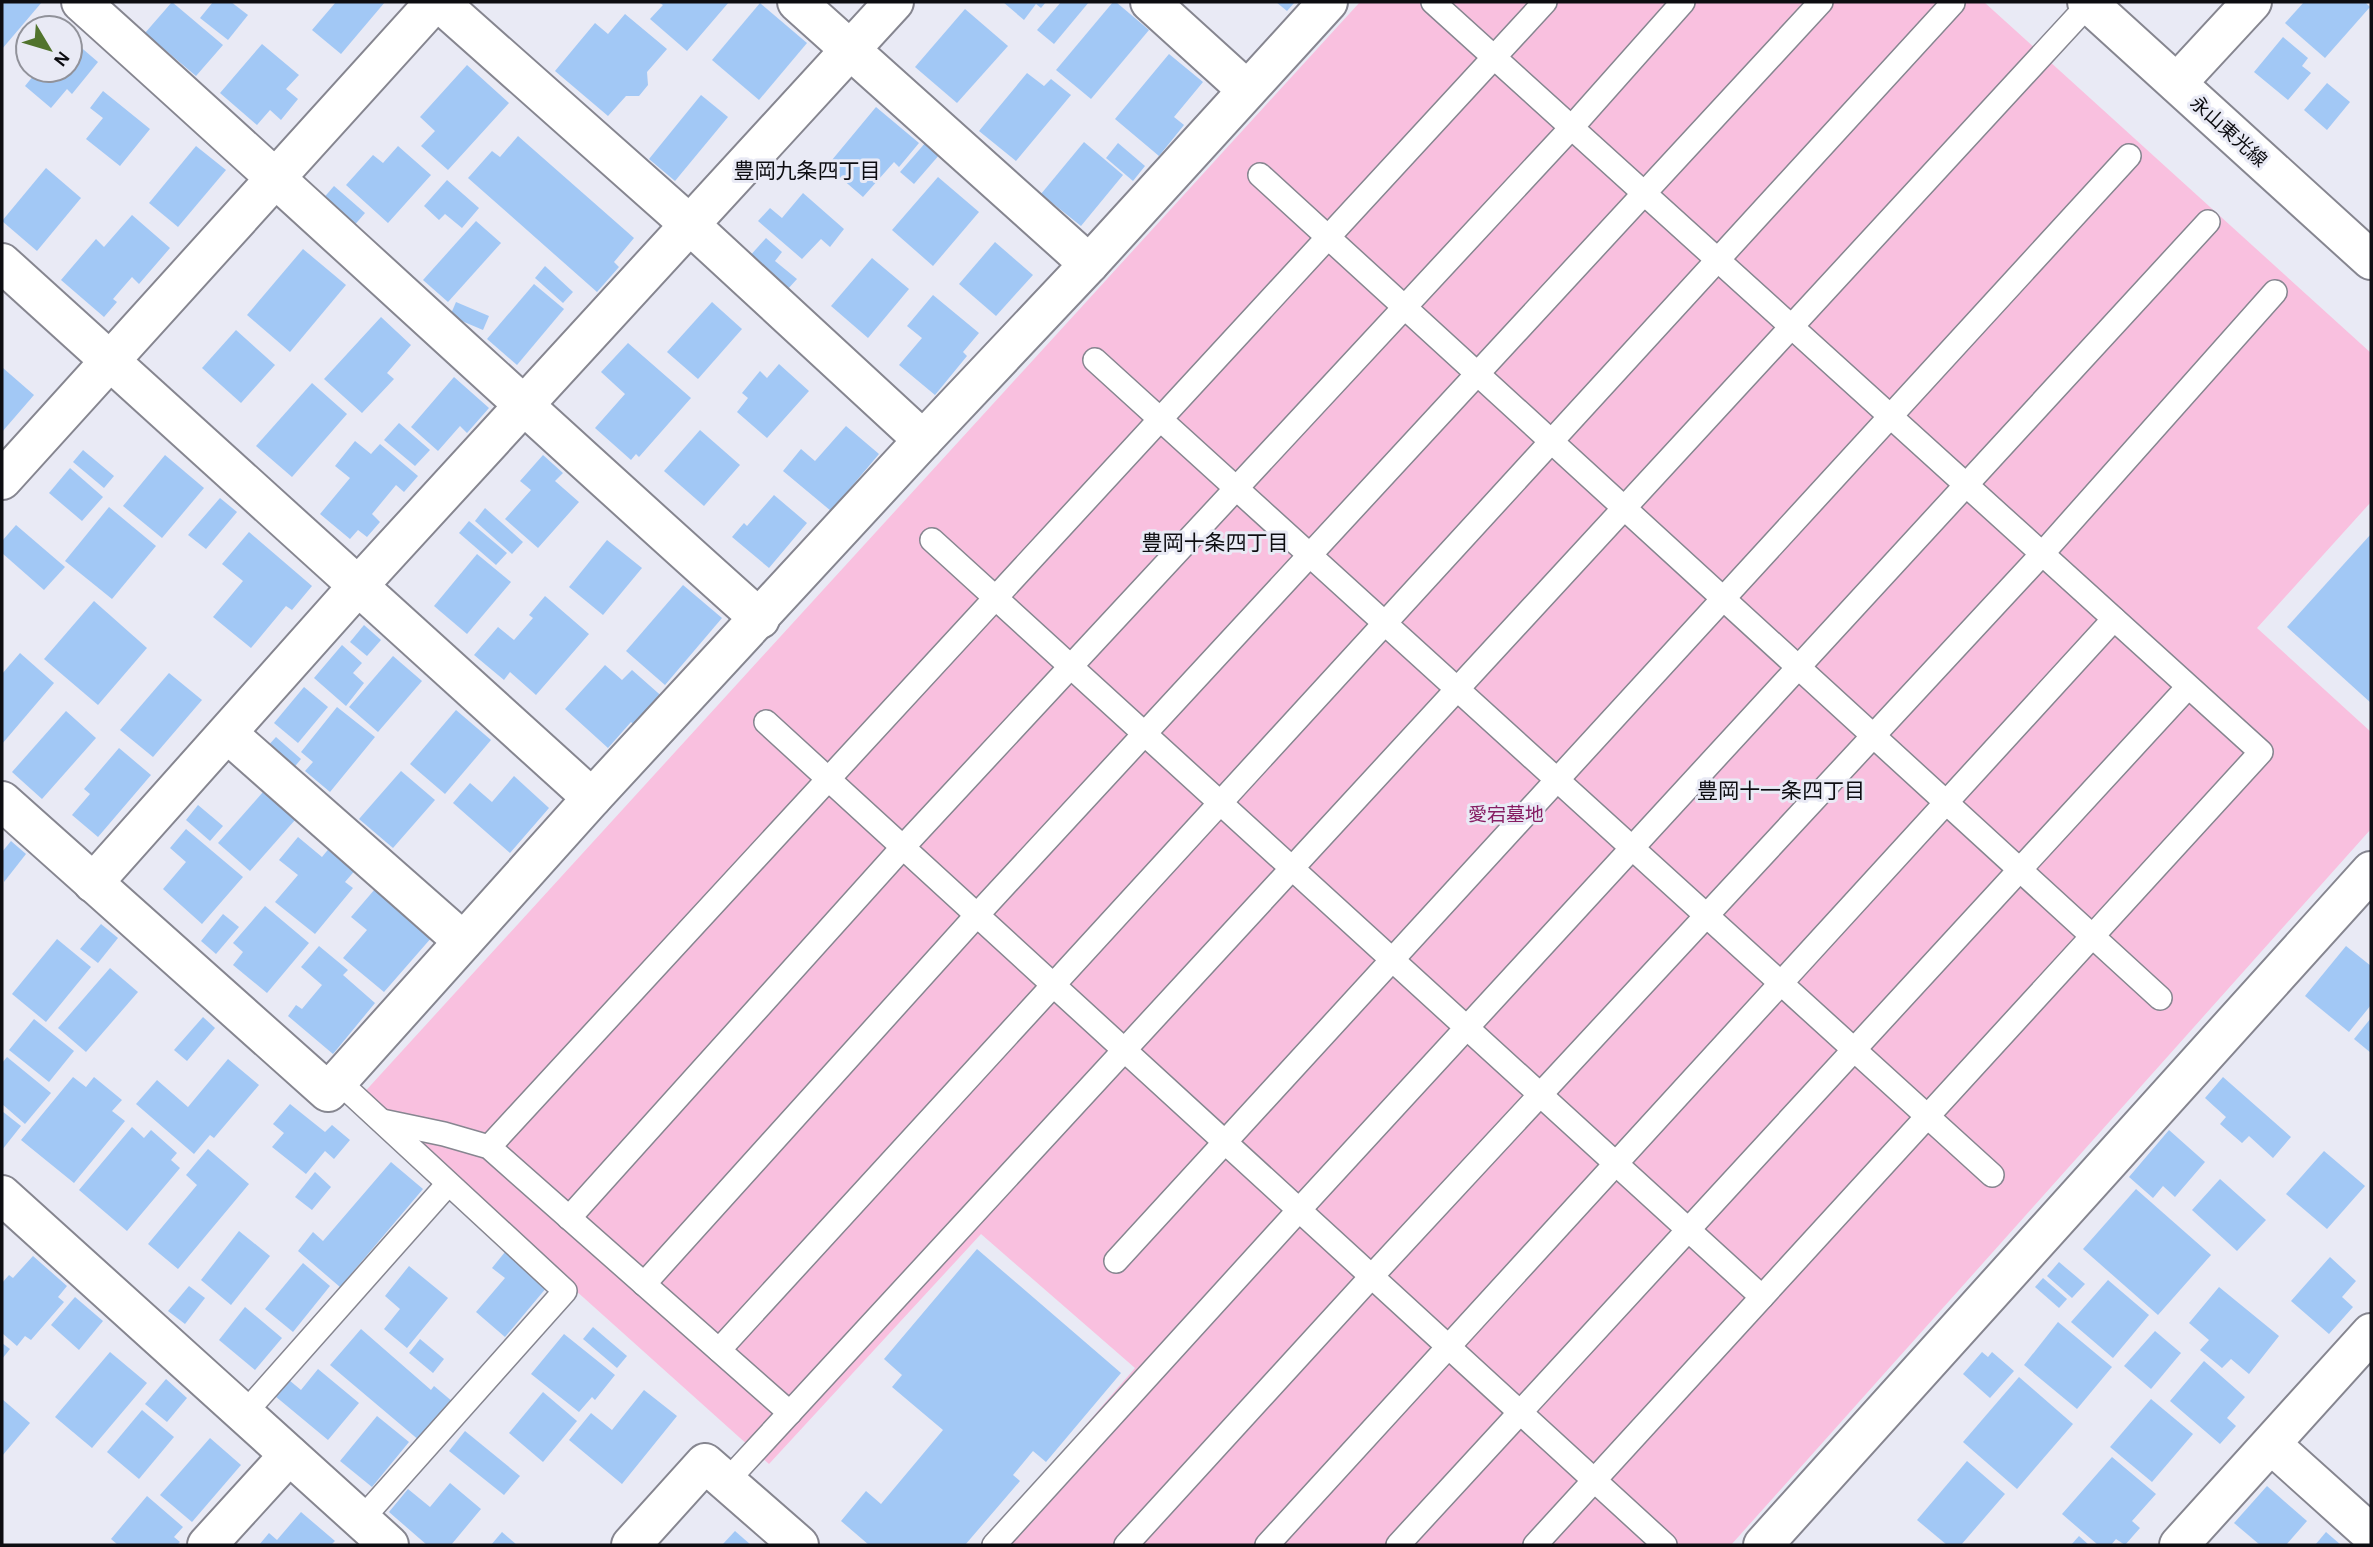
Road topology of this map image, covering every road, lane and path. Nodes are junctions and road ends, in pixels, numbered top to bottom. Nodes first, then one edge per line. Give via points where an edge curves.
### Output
1 (81, 2) edge
2 (437, 2) edge
3 (797, 2) edge
4 (894, 2) edge
5 (1150, 2) edge
6 (1328, 2) edge
7 (1433, 2) edge
8 (1545, 2) edge
9 (1683, 2) edge
10 (1821, 2) edge
11 (2252, 2) edge
12 (1953, 3) edge
13 (2088, 3) edge
14 (850, 50) junction
15 (1494, 57) junction
16 (2177, 83) junction
17 (1247, 90) junction
18 (1572, 127) junction
19 (2129, 156) dead end
20 (1260, 175) dead end
21 (277, 178) junction
22 (1645, 194) junction
23 (2208, 222) dead end
24 (689, 224) junction
25 (1328, 237) junction
26 (1718, 260) junction
27 (2371, 260) edge
28 (2, 263) edge
29 (1089, 264) junction
30 (2275, 292) dead end
31 (1404, 307) junction
32 (1790, 325) junction
33 (1095, 360) dead end
34 (111, 361) junction
35 (1478, 374) junction
36 (523, 406) junction
37 (1891, 417) junction
38 (1160, 419) junction
39 (923, 440) junction
40 (1552, 442) junction
41 (2, 480) edge
42 (1966, 485) junction
43 (1236, 488) junction
44 (1623, 507) junction
45 (932, 540) dead end
46 (2042, 554) junction
47 (1310, 556) junction
48 (357, 587) junction
49 (996, 597) junction
50 (1724, 599) junction
51 (760, 618) junction
52 (2114, 620) junction
53 (1385, 624) junction
54 (1071, 666) junction
55 (1798, 667) junction
56 (2189, 687) junction
57 (1456, 688) junction
58 (766, 722) dead end
59 (228, 734) junction
60 (1145, 734) junction
61 (1873, 736) junction
62 (828, 779) junction
63 (1557, 779) junction
64 (592, 799) junction
65 (2, 801) edge
66 (1221, 803) junction
67 (1946, 803) junction
68 (903, 847) junction
69 (1632, 848) junction
70 (1292, 867) junction
71 (2020, 870) junction
72 (2371, 871) edge
73 (93, 883) junction
74 (977, 915) junction
75 (1706, 915) junction
76 (2092, 937) junction
77 (463, 942) junction
78 (1391, 959) junction
79 (1781, 983) junction
80 (1054, 986) junction
81 (2160, 998) dead end
82 (1467, 1027) junction
83 (1124, 1050) junction
84 (1855, 1050) junction
85 (338, 1081) junction
86 (1540, 1094) junction
87 (1927, 1116) junction
88 (380, 1121) junction
89 (1225, 1142) junction
90 (489, 1147) junction
91 (1616, 1164) junction
92 (1992, 1175) dead end
93 (449, 1184) junction
94 (2, 1195) edge
95 (1299, 1210) junction
96 (569, 1218) junction
97 (1689, 1231) junction
98 (1116, 1261) dead end
99 (1371, 1277) junction
100 (645, 1284) junction
101 (1762, 1297) junction
102 (2371, 1333) edge
103 (1448, 1347) junction
104 (719, 1350) junction
105 (790, 1413) junction
106 (244, 1414) junction
107 (1521, 1414) junction
108 (2272, 1445) junction
109 (289, 1455) junction
110 (716, 1472) junction
111 (1593, 1480) junction
112 (361, 1520) junction
113 (2371, 1534) edge
114 (207, 1545) edge
115 (389, 1545) edge
116 (631, 1545) edge
117 (799, 1545) edge
118 (994, 1545) edge
119 (1126, 1545) edge
120 (1267, 1545) edge
121 (1398, 1545) edge
122 (1535, 1545) edge
123 (1665, 1545) edge
124 (1763, 1545) edge
125 (2179, 1545) edge

1 - 21 street
2 - 21 street
2 - 24 street
3 - 14 street
4 - 14 street
5 - 17 street
6 - 17 street
7 - 15 lane
8 - 15 lane
9 - 18 lane
10 - 22 lane
11 - 16 street
12 - 26 lane
13 - 16 street, 永山東光線
13 - 32 lane
14 - 24 street
14 - 29 street
15 - 18 lane
15 - 25 lane
16 - 27 street, 永山東光線
17 - 29 street
18 - 22 lane
18 - 31 lane
19 - 37 lane
20 - 25 lane
21 - 34 street
21 - 36 street
22 - 26 lane
22 - 35 lane
23 - 42 lane
24 - 36 street
24 - 39 street
25 - 31 lane
25 - 38 lane
26 - 32 lane
26 - 40 lane
28 - 34 street
29 - 39 street
30 - 46 lane
31 - 35 lane
31 - 43 lane
32 - 37 lane
32 - 44 lane
33 - 38 lane
34 - 41 street
34 - 48 street
35 - 40 lane
35 - 47 lane
36 - 48 street
36 - 51 street
37 - 42 lane
37 - 50 lane
38 - 43 lane
38 - 49 lane
39 - 51 street
40 - 44 lane
40 - 53 lane
42 - 46 lane
42 - 55 lane
43 - 47 lane
43 - 54 lane
44 - 50 lane
44 - 57 lane
45 - 49 lane
46 - 52 lane
46 - 61 lane
47 - 53 lane
47 - 60 lane
48 - 59 street
48 - 64 street
49 - 54 lane
49 - 62 lane
50 - 55 lane
50 - 63 lane
51 - 64 street
52 - 56 lane
52 - 67 lane
53 - 57 lane
53 - 66 lane
54 - 60 lane
54 - 68 lane
55 - 61 lane
55 - 69 lane
56 - 71 lane
56 - 76 lane via 2261,752
57 - 63 lane
57 - 70 lane
58 - 62 lane
59 - 73 street
59 - 77 street
60 - 66 lane
60 - 74 lane
61 - 67 lane
61 - 75 lane
62 - 68 lane
62 - 90 lane
63 - 69 lane
63 - 78 lane
64 - 77 street
65 - 73 street
66 - 70 lane
66 - 80 lane
67 - 71 lane
67 - 79 lane
68 - 74 lane
68 - 96 lane
69 - 75 lane
69 - 82 lane
70 - 78 lane
70 - 83 lane
71 - 76 lane
71 - 84 lane
72 - 124 street
73 - 85 street via 328,1092
74 - 80 lane
74 - 100 lane
75 - 79 lane
75 - 86 lane
76 - 81 lane
76 - 87 lane
77 - 85 street
78 - 82 lane
78 - 89 lane
79 - 84 lane
79 - 91 lane
80 - 83 lane
80 - 104 lane
82 - 86 lane
82 - 95 lane
83 - 89 lane
83 - 105 lane
84 - 87 lane
84 - 97 lane
85 - 88 lane
86 - 91 lane
86 - 99 lane
87 - 92 lane
87 - 101 lane
88 - 90 lane
88 - 93 lane
89 - 95 lane
89 - 98 lane
90 - 96 lane
91 - 97 lane
91 - 103 lane
93 - 106 lane
93 - 112 lane via 565,1291
94 - 106 street
95 - 99 lane
95 - 118 lane
96 - 100 lane
97 - 101 lane
97 - 107 lane
99 - 103 lane
99 - 119 lane
100 - 104 lane
101 - 111 lane
102 - 108 street
103 - 107 lane
103 - 120 lane
104 - 105 lane
105 - 110 lane
106 - 109 street
107 - 111 lane
107 - 121 lane
108 - 113 street
108 - 125 street
109 - 112 street
109 - 114 street
110 - 116 street
110 - 117 street
111 - 122 lane
111 - 123 lane
112 - 115 street

